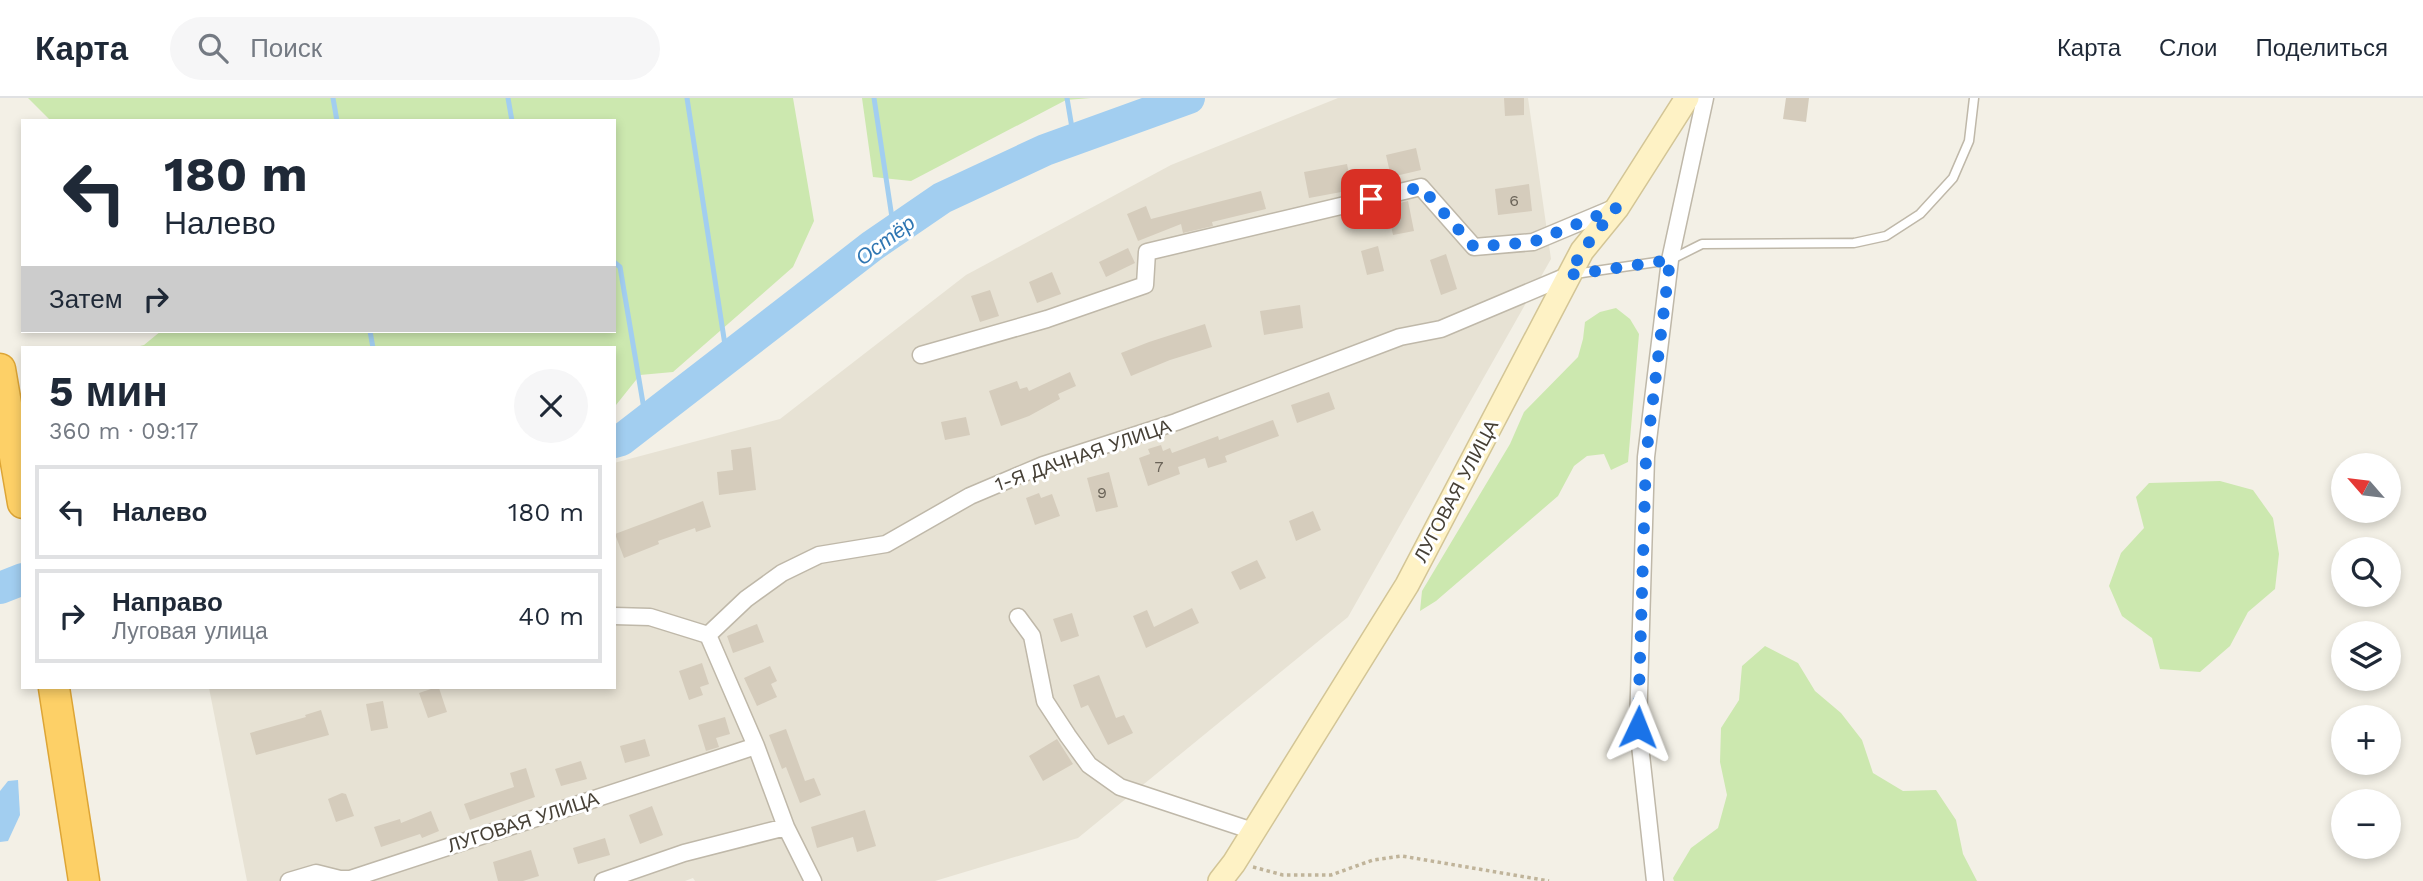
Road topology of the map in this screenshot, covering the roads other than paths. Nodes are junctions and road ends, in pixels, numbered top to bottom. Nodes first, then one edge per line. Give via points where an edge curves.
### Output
1 (1687, 98) edge
2 (1705, 98) edge
3 (1974, 98) edge
4 (1616, 208) junction
5 (1670, 260) junction
6 (1569, 275) junction
7 (921, 355) dead end
8 (0, 369) edge
9 (21, 491) edge
10 (616, 616) edge
11 (1018, 617) dead end
12 (708, 635) junction
13 (54, 689) edge
14 (756, 746) junction
15 (786, 827) junction
16 (1253, 831) junction
17 (84, 881) edge
18 (289, 881) edge
19 (603, 881) edge
20 (813, 881) edge
21 (1220, 881) edge
22 (1655, 881) edge

1 - 4 street, ЛУГОВАЯ УЛИЦА
2 - 5 street
3 - 5 lane via 1969,141 1953,178 1920,214 1886,236 1854,243 1702,244
4 - 6 street, ЛУГОВАЯ УЛИЦА
4 - 7 street via 1533,242 1474,247 1421,187 1147,252 1145,285
5 - 6 lane
5 - 22 street via 1646,457 1638,727
6 - 12 street, 1-Я ДАЧНАЯ УЛИЦА via 1441,329 1400,337 1176,422 1042,465 970,496 886,544 819,555 782,573
6 - 16 street, ЛУГОВАЯ УЛИЦА via 1407,585
8 - 9 highway
10 - 12 street via 650,617
11 - 16 street via 1032,636 1045,701 1090,765 1120,787
12 - 14 street
13 - 17 highway
14 - 15 street
14 - 18 street, ЛУГОВАЯ УЛИЦА via 350,879 316,873
15 - 19 street via 684,853
15 - 20 street
16 - 21 street, ЛУГОВАЯ УЛИЦА

